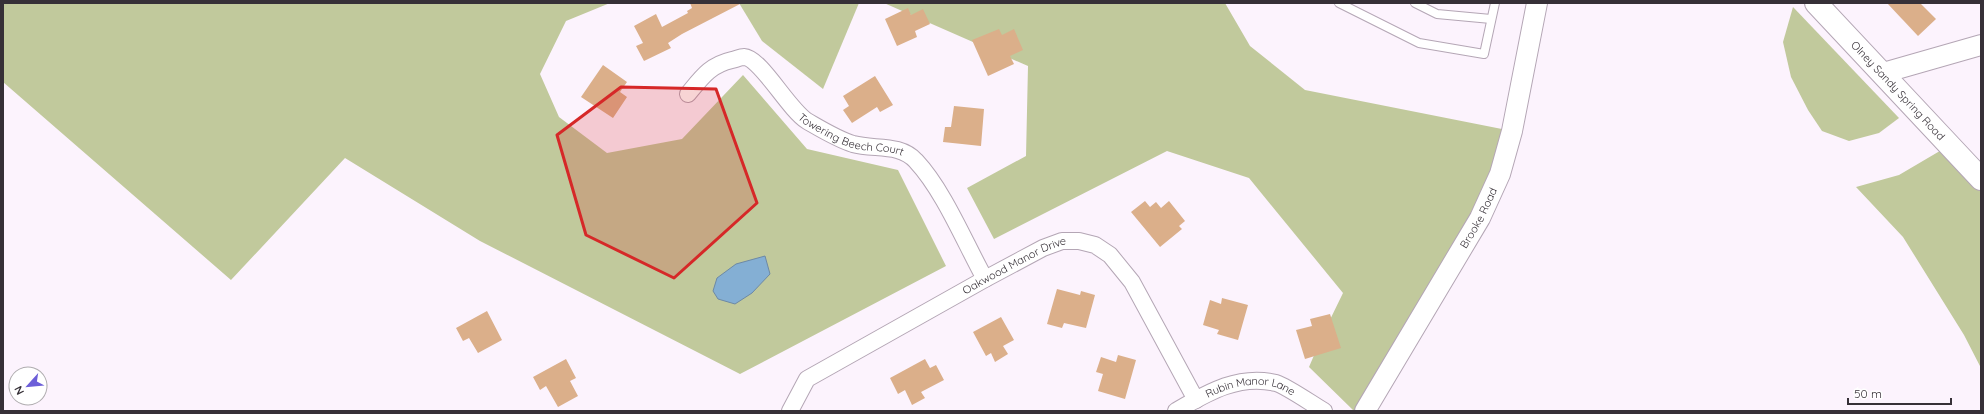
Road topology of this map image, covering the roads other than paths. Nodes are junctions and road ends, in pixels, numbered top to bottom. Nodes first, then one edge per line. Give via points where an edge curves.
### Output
1 (1339, 3) edge
2 (1415, 3) edge
3 (1495, 3) edge
4 (1537, 3) edge
5 (1816, 3) edge
6 (1492, 19) junction
7 (1981, 45) edge
8 (1884, 74) junction
9 (688, 94) dead end
10 (1981, 179) edge
11 (985, 279) junction
12 (1196, 400) junction
13 (790, 411) edge
14 (1176, 411) edge
15 (1324, 411) edge
16 (1365, 411) edge

1 - 6 lane via 1419,43 1484,54
2 - 6 lane via 1437,14
3 - 6 lane
4 - 16 street, Brooke Road via 1512,130 1500,174 1480,218
5 - 8 main road, Olney Sandy Spring Road
7 - 8 street
8 - 10 main road, Olney Sandy Spring Road
9 - 11 street, Towering Beech Court via 709,69 744,57 765,71 800,116 820,129 854,144 896,148 915,159 934,183
11 - 12 street, Oakwood Manor Drive via 1043,248 1062,241 1094,244 1110,255 1132,282
11 - 13 street, Oakwood Manor Drive via 807,379
12 - 14 street, Rubin Manor Lane
12 - 15 street, Rubin Manor Lane via 1234,382 1253,381 1277,384

